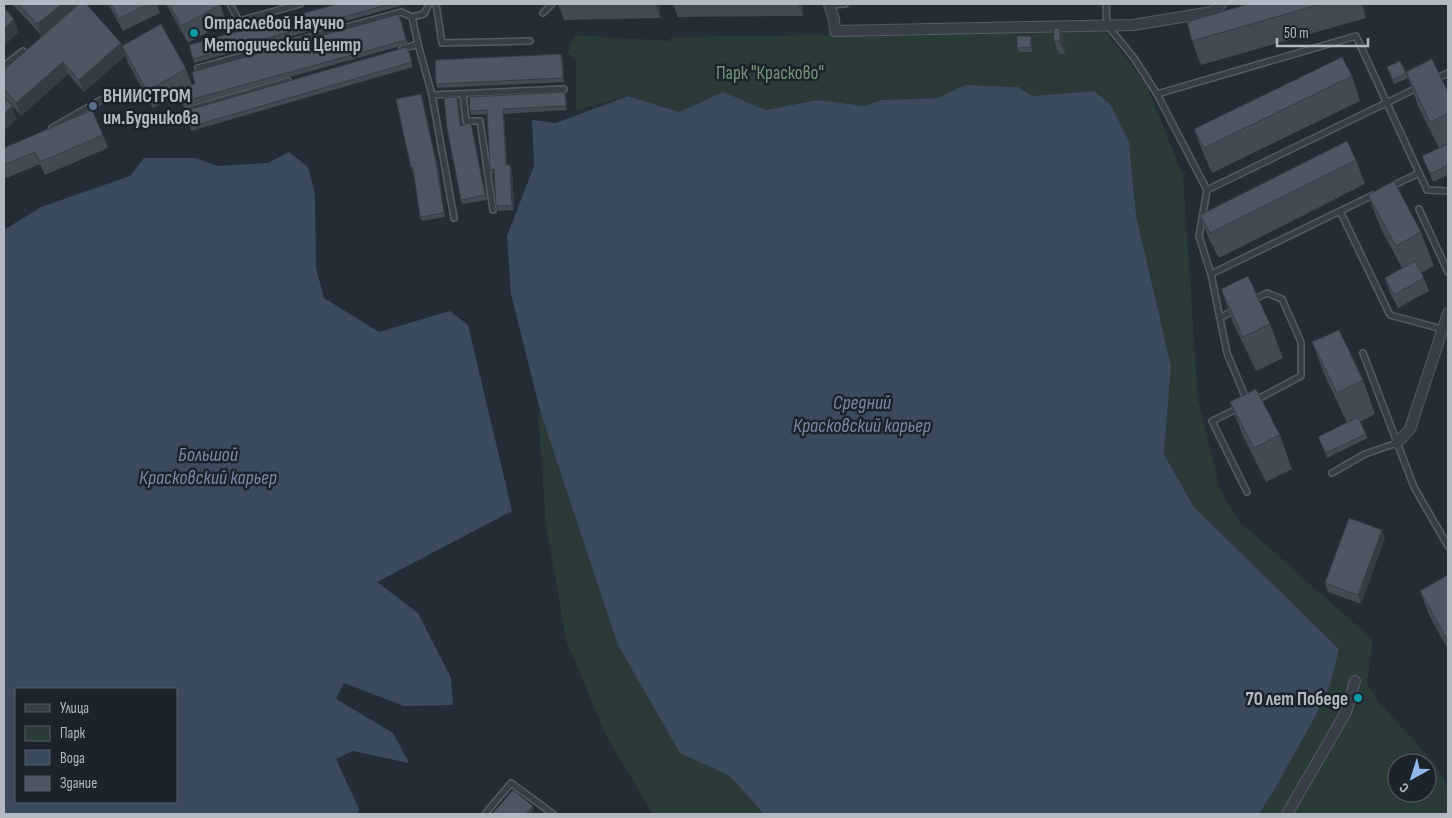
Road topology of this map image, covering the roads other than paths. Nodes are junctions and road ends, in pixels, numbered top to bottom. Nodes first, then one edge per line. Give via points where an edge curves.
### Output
1 (230, 4) edge
2 (300, 4) edge
3 (429, 4) edge
4 (436, 4) edge
5 (552, 4) edge
6 (830, 4) edge
7 (845, 4) edge
8 (1106, 4) edge
9 (1221, 4) edge
10 (543, 13) dead end
11 (412, 17) junction
12 (1107, 25) junction
13 (530, 41) dead end
14 (418, 44) junction
15 (399, 50) edge
16 (23, 51) edge
17 (4, 66) edge
18 (198, 68) edge
19 (1448, 73) edge
20 (293, 80) edge
21 (1431, 81) edge
22 (1422, 86) edge
23 (564, 89) dead end
24 (463, 94) junction
25 (1157, 94) junction
26 (432, 95) junction
27 (101, 100) dead end
28 (1387, 102) junction
29 (188, 110) edge
30 (50, 129) edge
31 (1419, 173) junction
32 (1206, 190) junction
33 (1384, 190) edge
34 (1448, 191) edge
35 (1375, 194) edge
36 (1419, 209) dead end
37 (493, 210) dead end
38 (1340, 211) junction
39 (454, 218) dead end
40 (1448, 272) edge
41 (1211, 274) junction
42 (1251, 301) edge
43 (1243, 305) edge
44 (1448, 313) edge
45 (1220, 318) junction
46 (1443, 329) junction
47 (1363, 353) dead end
48 (1248, 403) junction
49 (1397, 443) junction
50 (1332, 473) dead end
51 (1248, 492) dead end
52 (1448, 546) edge
53 (1355, 682) dead end
54 (546, 809) junction
55 (485, 814) edge
56 (541, 814) edge
57 (553, 814) edge
58 (1287, 814) edge

1 - 2 lane via 239,21
3 - 11 lane via 424,14
4 - 13 lane via 442,43
5 - 10 lane
6 - 7 lane
6 - 12 street via 835,31
8 - 12 lane
9 - 12 street via 1212,12 1133,25
11 - 14 lane
11 - 18 lane via 401,12
12 - 25 lane
14 - 15 lane
14 - 26 lane
16 - 17 lane
19 - 21 lane
20 - 29 lane
22 - 28 lane
23 - 24 lane
24 - 26 lane
24 - 37 lane via 466,121 480,121
25 - 28 lane via 1356,36
25 - 32 lane
26 - 39 lane
27 - 30 lane
28 - 31 lane
28 - 32 lane
31 - 33 lane
31 - 34 lane via 1427,190
32 - 41 lane via 1199,236
35 - 38 lane
36 - 40 lane
38 - 41 lane
38 - 46 lane via 1390,316
41 - 45 lane
42 - 48 lane via 1267,293 1282,299 1301,342 1301,376
43 - 45 lane
44 - 46 street
45 - 48 lane via 1227,353
46 - 49 street via 1410,429
47 - 49 lane
48 - 51 lane via 1212,421
49 - 50 lane via 1365,454
49 - 52 lane via 1414,487
53 - 58 street via 1346,712
54 - 55 lane via 511,783
54 - 56 lane
54 - 57 lane

